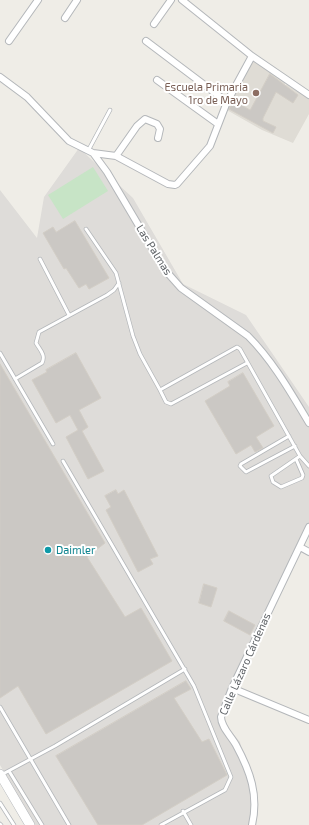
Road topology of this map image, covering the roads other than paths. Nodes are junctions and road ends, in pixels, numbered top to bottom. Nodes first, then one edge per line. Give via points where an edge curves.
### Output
1 (38, 0) edge
2 (77, 0) edge
3 (171, 0) edge
4 (182, 0) edge
5 (65, 18) dead end
6 (154, 24) dead end
7 (9, 41) dead end
8 (146, 41) dead end
9 (252, 56) junction
10 (0, 77) edge
11 (157, 80) dead end
12 (309, 94) edge
13 (227, 102) junction
14 (110, 110) dead end
15 (218, 124) junction
16 (158, 138) dead end
17 (91, 152) junction
18 (116, 156) junction
19 (86, 229) dead end
20 (40, 259) dead end
21 (119, 283) junction
22 (70, 315) junction
23 (0, 353) edge
24 (246, 362) junction
25 (15, 379) junction
26 (160, 390) junction
27 (309, 423) edge
28 (289, 436) junction
29 (53, 444) dead end
30 (295, 446) junction
31 (300, 456) junction
32 (296, 459) junction
33 (63, 462) dead end
34 (309, 466) edge
35 (309, 527) edge
36 (300, 547) junction
37 (309, 552) edge
38 (185, 669) junction
39 (232, 688) junction
40 (0, 707) edge
41 (309, 720) edge
42 (30, 760) junction
43 (3, 773) edge
44 (0, 803) edge
45 (183, 811) junction
46 (14, 825) edge
47 (30, 825) edge
48 (42, 825) edge
49 (69, 825) edge
50 (161, 825) edge
51 (191, 825) edge
52 (252, 825) edge

1 - 7 street
2 - 5 street
3 - 6 street
4 - 9 street
8 - 13 street
9 - 12 street
9 - 13 street
10 - 17 street, Las Palmas via 27,97 69,141
11 - 15 street
13 - 15 street
14 - 17 lane
15 - 18 street via 210,146 175,185 168,184
16 - 18 street via 160,129 157,124 145,119
17 - 18 street
17 - 27 street, Las Palmas via 104,167 168,274 188,294 256,343 283,380
19 - 21 lane via 116,273
20 - 22 lane
21 - 22 lane via 114,290
21 - 26 lane via 133,336
22 - 25 lane via 38,332 36,343 44,359 42,363
23 - 25 lane
24 - 26 lane via 171,404 166,402
24 - 26 lane via 240,349 236,347
24 - 28 lane
25 - 29 lane
28 - 30 lane
28 - 30 lane via 240,466 246,472
30 - 31 lane
31 - 32 lane
31 - 34 lane
32 - 32 lane via 302,478 281,488 273,482 271,476
33 - 38 lane
35 - 36 street, Calle Lázaro Cárdenas
36 - 37 street
36 - 39 street, Calle Lázaro Cárdenas
38 - 42 lane
38 - 45 lane via 231,778 225,790
39 - 41 street
39 - 52 street, Calle Lázaro Cárdenas via 221,720 249,771 256,809
40 - 42 lane
42 - 43 lane
42 - 49 lane
43 - 47 main road
43 - 48 lane
44 - 46 lane
45 - 50 lane
45 - 51 lane

